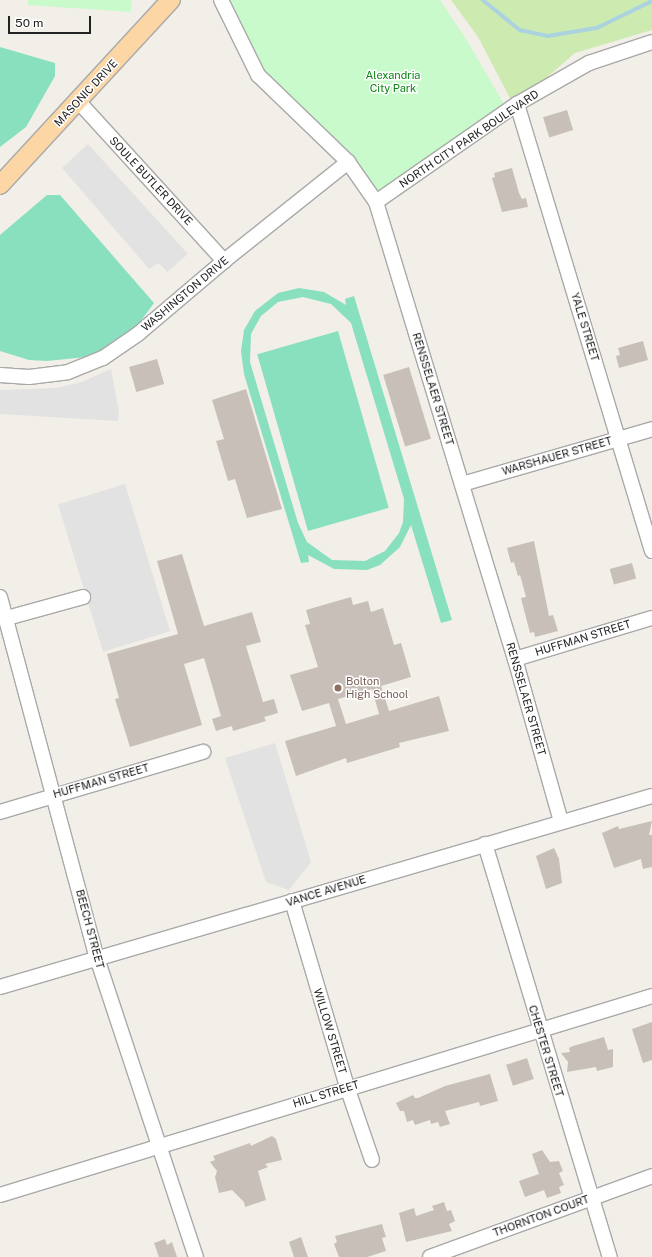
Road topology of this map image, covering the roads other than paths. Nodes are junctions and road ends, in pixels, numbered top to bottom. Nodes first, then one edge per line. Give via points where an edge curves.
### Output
1 (171, 0) edge
2 (221, 0) edge
3 (652, 42) edge
4 (78, 101) junction
5 (517, 104) junction
6 (348, 162) junction
7 (0, 185) edge
8 (376, 202) junction
9 (224, 260) junction
10 (0, 375) edge
11 (652, 428) edge
12 (619, 438) junction
13 (462, 484) junction
14 (652, 551) edge
15 (0, 597) edge
16 (83, 597) dead end
17 (4, 618) edge
18 (652, 618) edge
19 (515, 659) junction
20 (203, 752) dead end
21 (54, 794) junction
22 (652, 796) edge
23 (0, 812) edge
24 (561, 822) junction
25 (485, 844) junction
26 (292, 901) junction
27 (97, 958) junction
28 (0, 986) edge
29 (652, 996) edge
30 (539, 1029) junction
31 (347, 1087) junction
32 (158, 1146) junction
33 (372, 1160) dead end
34 (652, 1176) edge
35 (0, 1195) edge
36 (592, 1196) junction
37 (196, 1257) edge
38 (430, 1257) edge
39 (610, 1257) edge

1 - 4 main road, MASONIC DRIVE
2 - 6 street, RENSSELAER STREET via 258,75
3 - 5 street, NORTH CITY PARK BOULEVARD via 589,64
4 - 7 main road, MASONIC DRIVE
4 - 9 street, SOULE BUTLER DRIVE
5 - 8 street, NORTH CITY PARK BOULEVARD
5 - 12 street, YALE STREET
6 - 8 street, RENSSELAER STREET
6 - 9 street, WASHINGTON DRIVE
8 - 13 street, RENSSELAER STREET
9 - 10 street, WASHINGTON DRIVE via 138,334 103,358 68,372 29,377
11 - 12 street, WARSHAUER STREET
12 - 13 street, WARSHAUER STREET
12 - 14 street, YALE STREET
13 - 19 street, RENSSELAER STREET
15 - 17 street, BEECH STREET
16 - 17 street
17 - 21 street, BEECH STREET
18 - 19 street, HUFFMAN STREET
19 - 24 street, RENSSELAER STREET
20 - 21 street, HUFFMAN STREET
21 - 23 street, HUFFMAN STREET
21 - 27 street, BEECH STREET
22 - 24 street, VANCE AVENUE
24 - 25 street, VANCE AVENUE
25 - 26 street, VANCE AVENUE
25 - 30 street, CHESTER STREET
26 - 27 street, VANCE AVENUE
26 - 31 street, WILLOW STREET
27 - 28 street, VANCE AVENUE
27 - 32 street, BEECH STREET
29 - 30 street, HILL STREET
30 - 31 street, HILL STREET
30 - 36 street, CHESTER STREET
31 - 32 street, HILL STREET
31 - 33 street, WILLOW STREET
32 - 35 street, HILL STREET
32 - 37 street, BEECH STREET
34 - 36 street, THORNTON COURT
36 - 38 street, THORNTON COURT
36 - 39 street, CHESTER STREET

